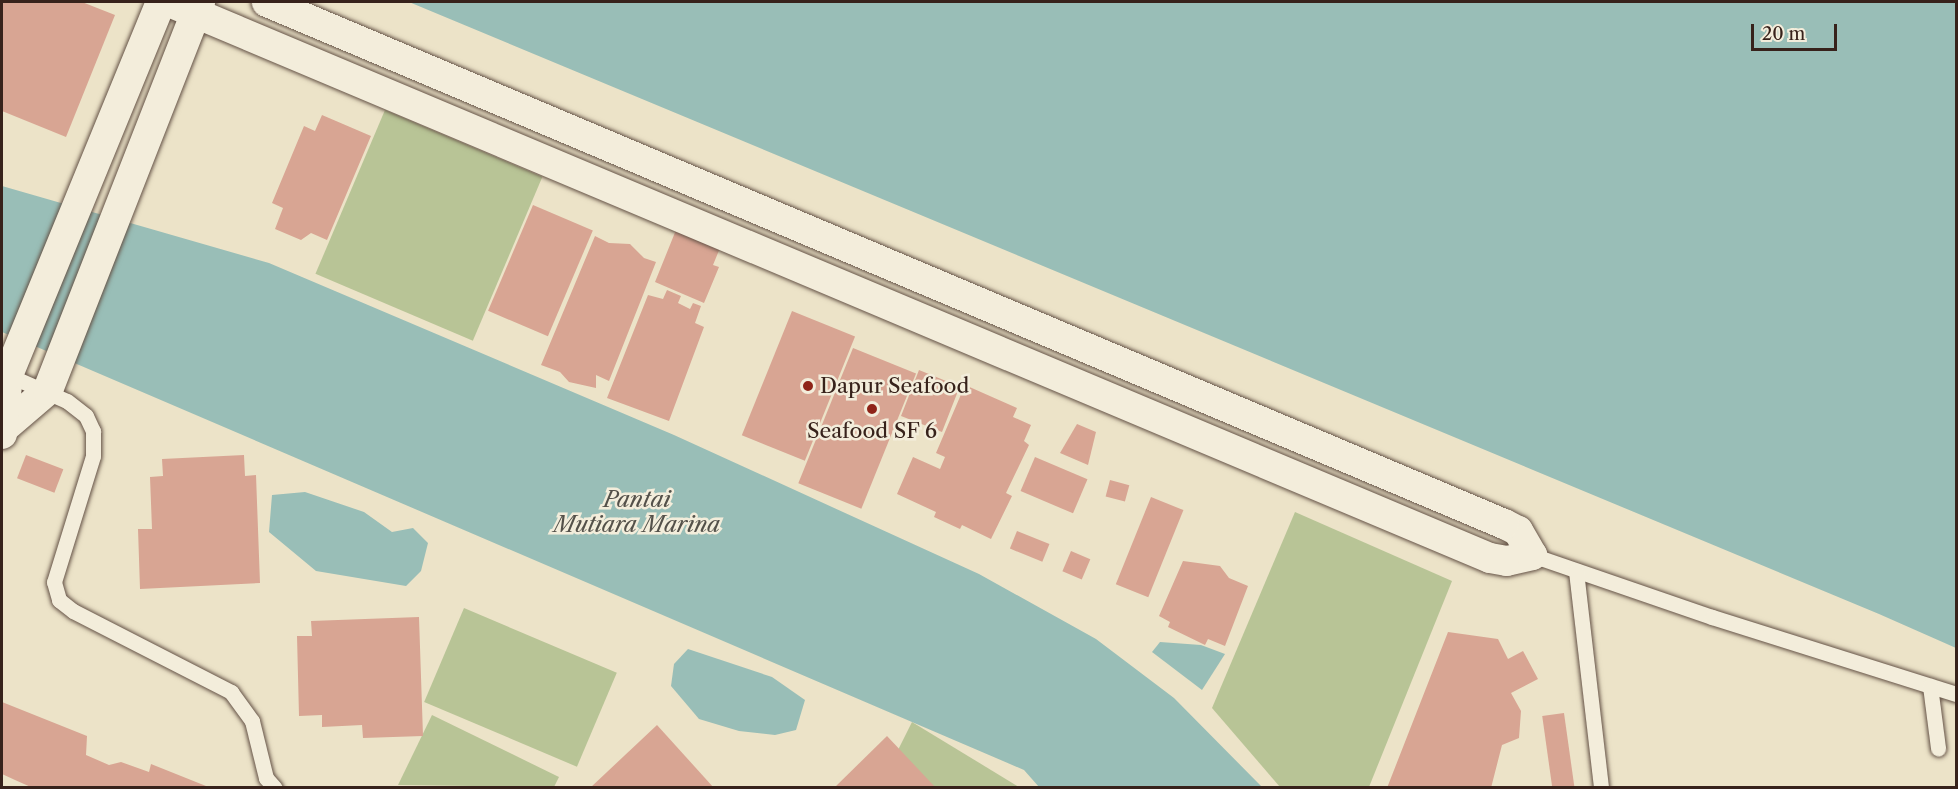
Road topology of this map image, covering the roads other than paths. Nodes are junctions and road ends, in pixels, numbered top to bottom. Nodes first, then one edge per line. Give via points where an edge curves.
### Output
1 (161, 2) edge
2 (267, 2) edge
3 (188, 5) edge
4 (8, 375) junction
5 (48, 390) junction
6 (3, 431) edge
7 (1532, 555) junction
8 (1576, 571) junction
9 (1930, 686) junction
10 (1956, 694) edge
11 (1938, 748) dead end
12 (275, 788) edge
13 (1601, 788) edge

1 - 4 street
2 - 7 street via 1504,524 1518,531
3 - 5 street
3 - 7 street via 1490,558 1508,561
4 - 5 lane
4 - 6 street
5 - 6 street
5 - 12 lane via 86,416 93,431 93,456 54,582 59,600 73,612 231,692 252,721 266,778
7 - 8 lane
8 - 9 lane
8 - 13 lane
9 - 10 lane
9 - 11 lane

